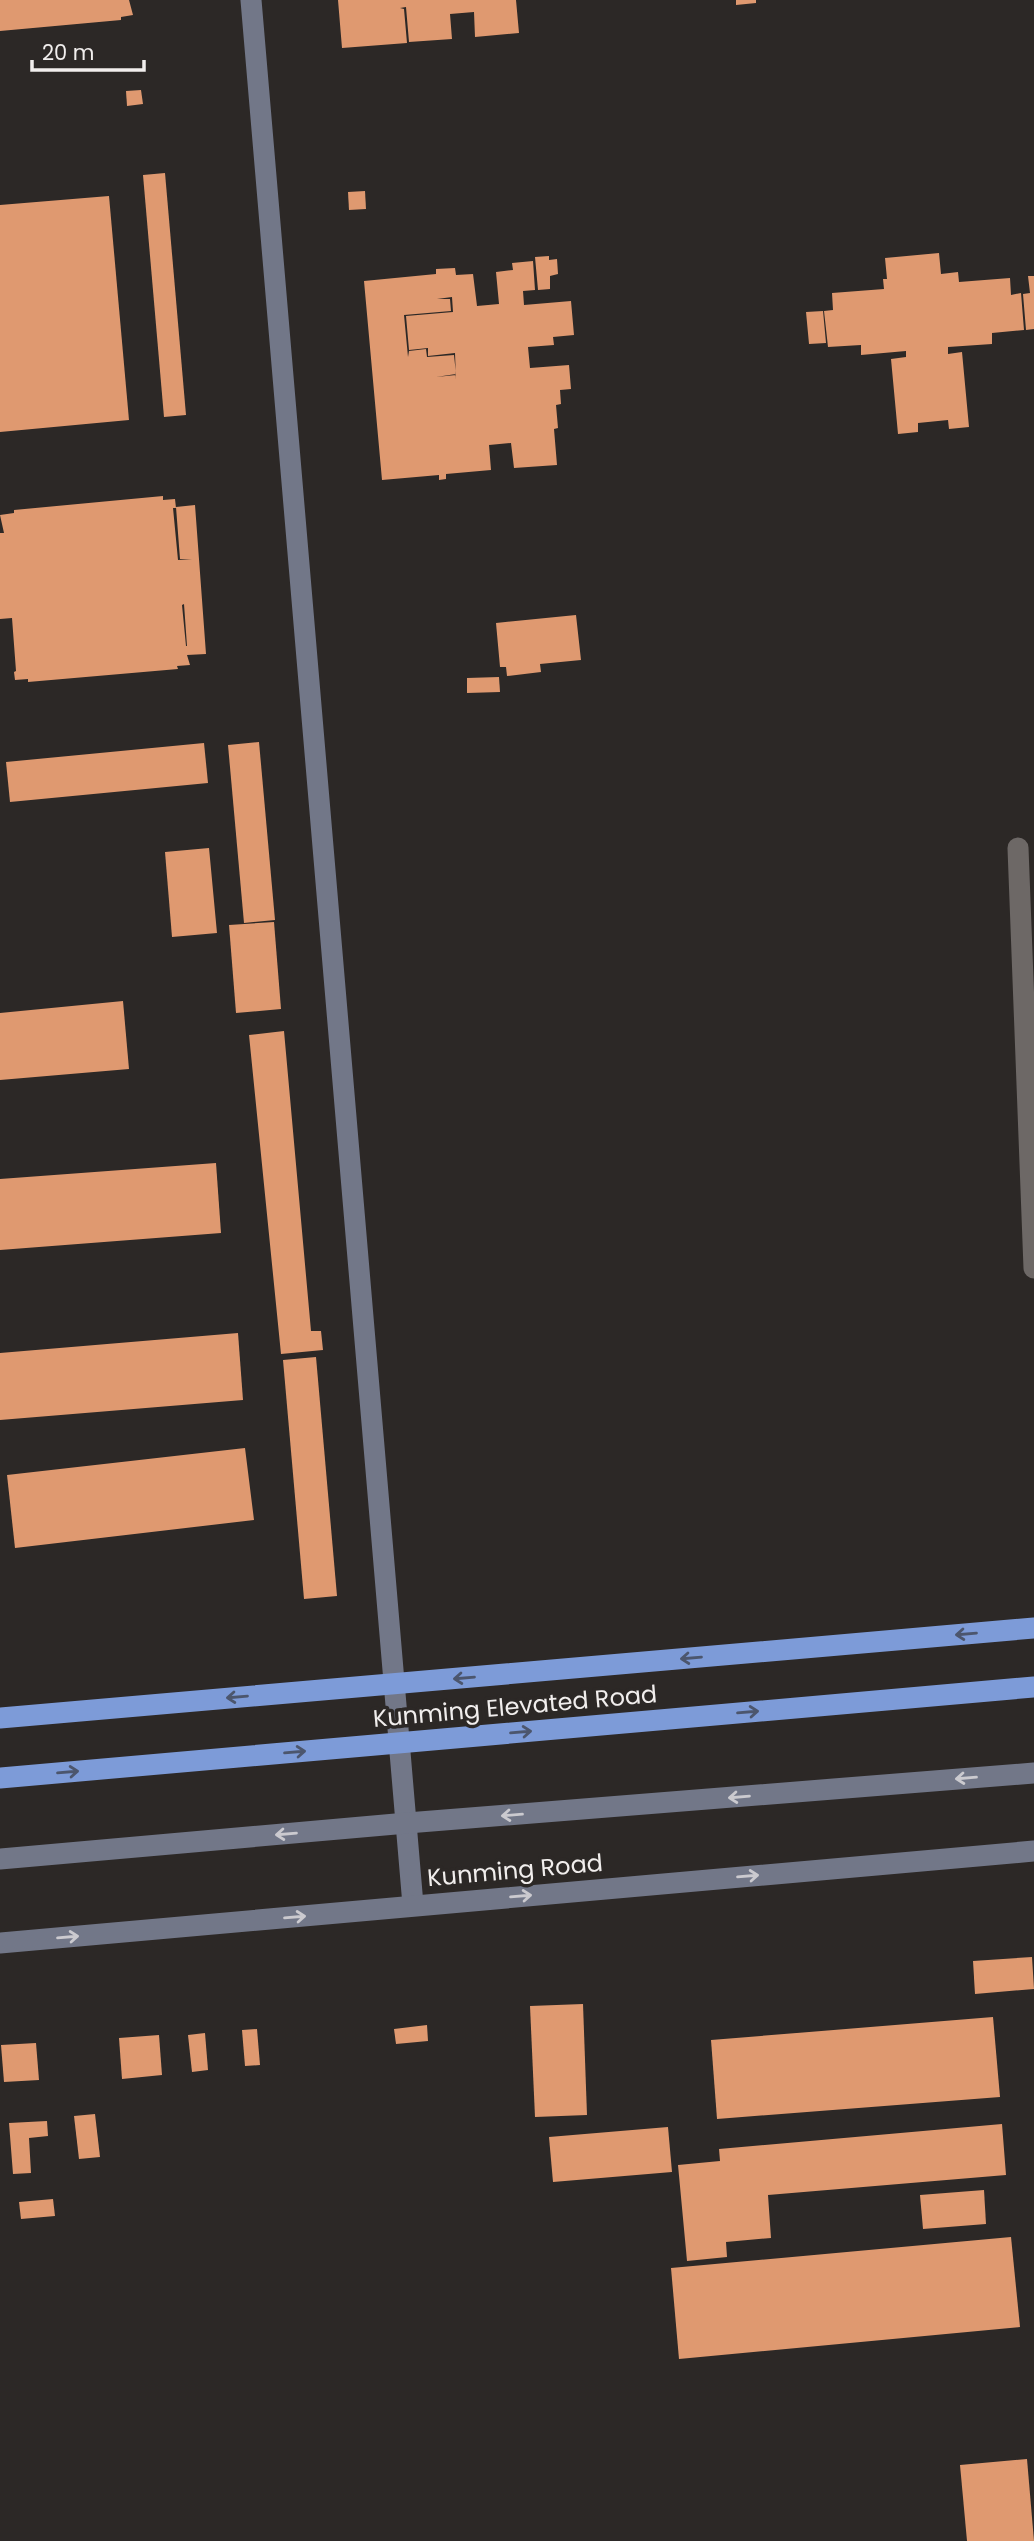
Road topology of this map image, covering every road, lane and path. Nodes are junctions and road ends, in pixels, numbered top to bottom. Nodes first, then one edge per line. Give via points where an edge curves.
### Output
1 (251, 0) edge
2 (1018, 848) dead end
3 (1034, 1269) edge
4 (1034, 1628) edge
5 (1034, 1687) edge
6 (0, 1718) edge
7 (1034, 1773) edge
8 (0, 1778) edge
9 (407, 1823) junction
10 (1034, 1851) edge
11 (0, 1860) edge
12 (413, 1905) junction
13 (0, 1943) edge

1 - 9 main road
2 - 3 lane
4 -> 6 highway, Kunming Elevated Road
8 -> 5 highway, Kunming Elevated Road
7 -> 9 main road
9 -> 11 main road
9 - 12 main road
12 -> 10 main road, Kunming Road
13 -> 12 main road, Kunming Road

